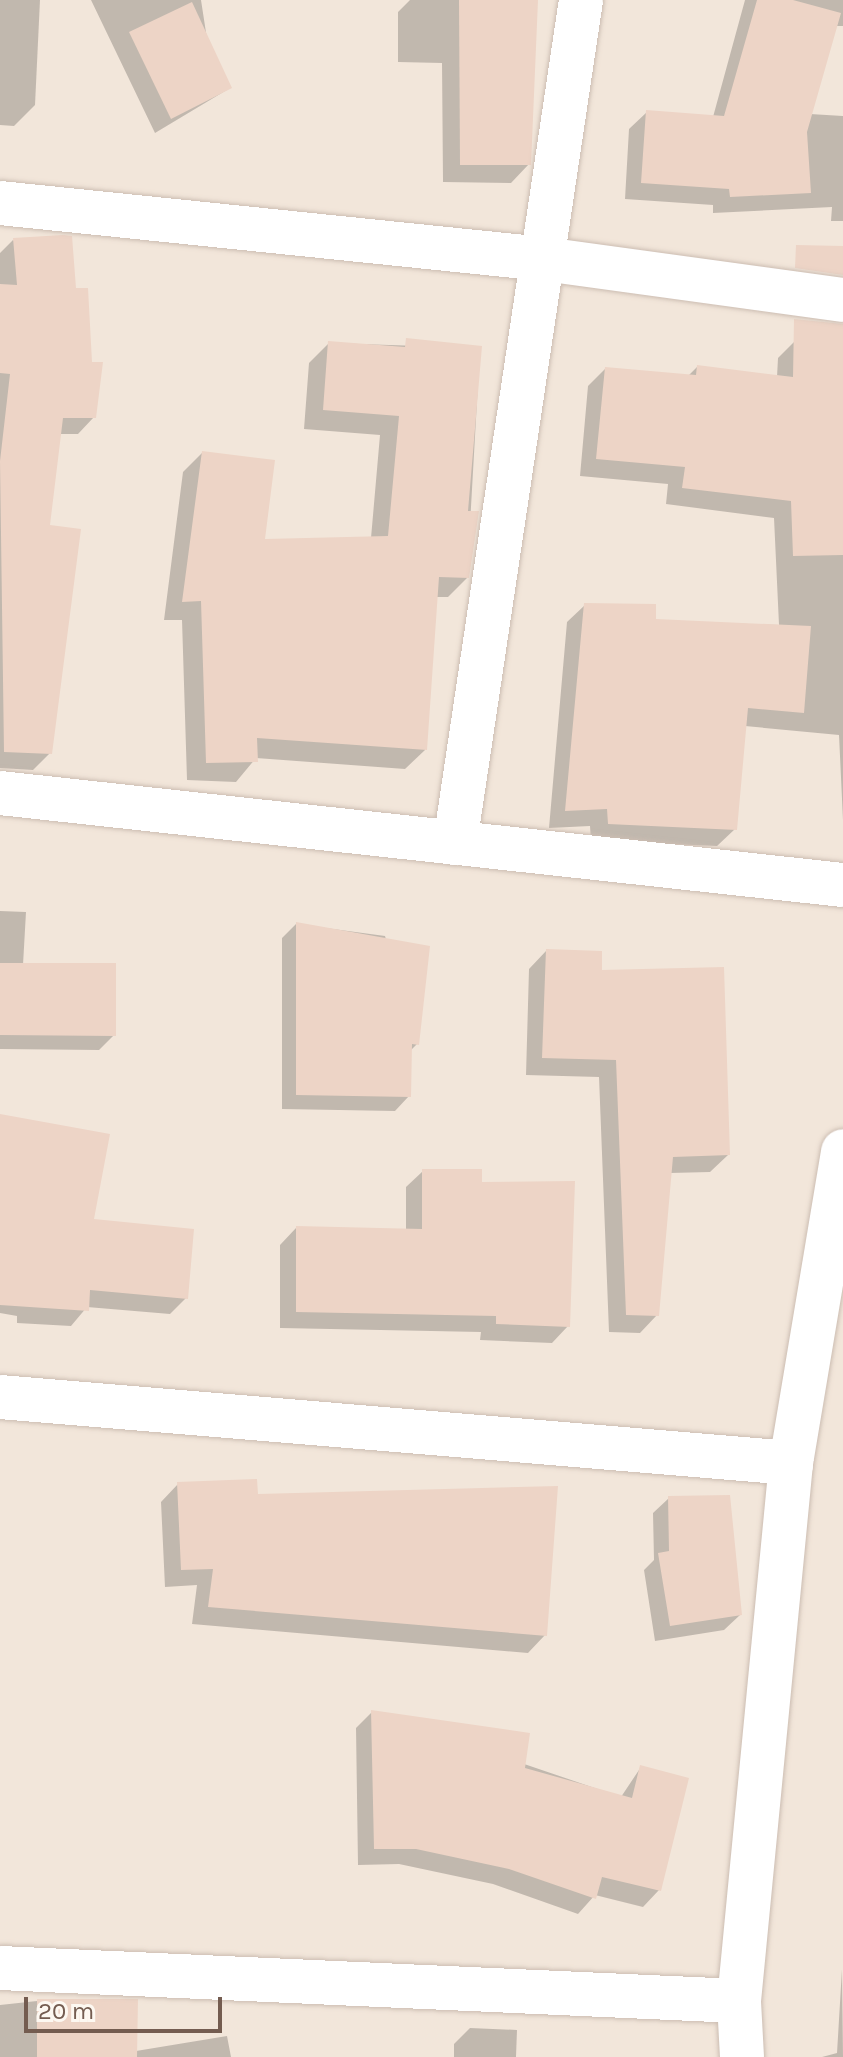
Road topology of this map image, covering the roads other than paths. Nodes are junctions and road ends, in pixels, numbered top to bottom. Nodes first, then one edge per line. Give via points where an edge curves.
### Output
1 (581, 0) edge
2 (0, 203) edge
3 (544, 259) junction
4 (843, 300) edge
5 (0, 793) edge
6 (455, 843) junction
7 (843, 885) edge
8 (843, 1151) edge
9 (0, 1397) edge
10 (791, 1463) junction
11 (0, 1968) edge
12 (739, 2001) junction
13 (742, 2057) edge

1 - 3 street
2 - 3 street
3 - 4 street
3 - 6 street
5 - 6 street
6 - 7 street
8 - 10 street
9 - 10 street
10 - 12 street
11 - 12 street
12 - 13 street

